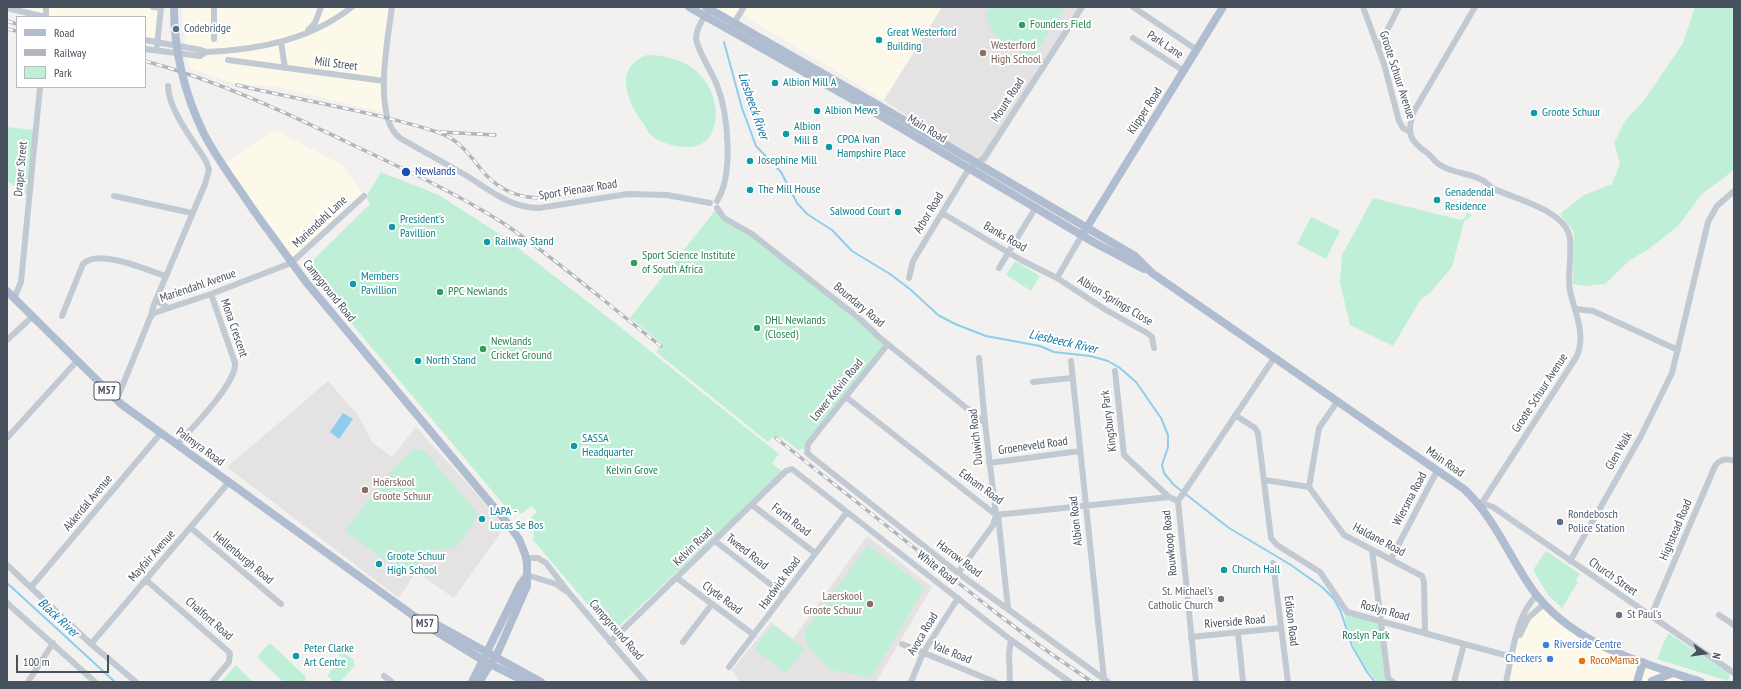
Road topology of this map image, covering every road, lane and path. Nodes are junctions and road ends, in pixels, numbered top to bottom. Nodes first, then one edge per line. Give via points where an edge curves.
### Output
1 (153, 7) edge
2 (174, 7) edge
3 (214, 7) edge
4 (321, 7) edge
5 (352, 7) edge
6 (689, 7) edge
7 (744, 7) edge
8 (1082, 7) edge
9 (1133, 7) edge
10 (1224, 7) edge
11 (1362, 7) edge
12 (1399, 7) edge
13 (1475, 7) edge
14 (7, 8) edge
15 (161, 8) edge
16 (390, 8) edge
17 (707, 11) edge
18 (41, 16) edge
19 (732, 26) junction
20 (304, 34) junction
21 (1134, 38) dead end
22 (214, 39) dead end
23 (146, 40) edge
24 (281, 42) junction
25 (158, 43) junction
26 (1378, 48) junction
27 (146, 49) edge
28 (1197, 50) junction
29 (156, 51) junction
30 (206, 52) junction
31 (228, 60) dead end
32 (285, 68) junction
33 (1184, 71) junction
34 (384, 81) junction
35 (168, 86) dead end
36 (40, 88) edge
37 (1410, 132) junction
38 (974, 166) junction
39 (1734, 191) edge
40 (114, 196) dead end
41 (364, 196) dead end
42 (717, 201) junction
43 (710, 203) junction
44 (1036, 207) junction
45 (717, 208) junction
46 (192, 213) junction
47 (942, 213) junction
48 (1084, 231) junction
49 (1008, 252) junction
50 (291, 263) junction
51 (999, 268) dead end
52 (165, 276) junction
53 (909, 278) dead end
54 (1057, 278) junction
55 (7, 291) edge
56 (159, 291) junction
57 (211, 294) junction
58 (14, 299) junction
59 (169, 308) junction
60 (1576, 309) junction
61 (62, 316) dead end
62 (32, 317) junction
63 (150, 318) junction
64 (7, 340) edge
65 (888, 344) junction
66 (1154, 348) dead end
67 (1678, 350) junction
68 (979, 358) dead end
69 (1274, 358) junction
70 (77, 361) junction
71 (1070, 361) dead end
72 (1115, 370) dead end
73 (1072, 378) junction
74 (1033, 382) dead end
75 (846, 397) junction
76 (115, 399) junction
77 (1337, 402) junction
78 (1235, 415) junction
79 (984, 423) junction
80 (161, 433) junction
81 (7, 438) edge
82 (177, 444) junction
83 (806, 451) joint
84 (1080, 451) junction
85 (1734, 462) edge
86 (990, 463) junction
87 (792, 469) joint
88 (1437, 471) junction
89 (1265, 480) junction
90 (229, 482) junction
91 (1309, 487) junction
92 (1169, 497) junction
93 (1179, 499) junction
94 (1480, 502) junction
95 (752, 505) junction
96 (1086, 505) junction
97 (847, 512) junction
98 (997, 515) junction
99 (191, 528) junction
100 (715, 541) junction
101 (1372, 550) junction
102 (815, 553) junction
103 (526, 558) junction
104 (1391, 559) junction
105 (1570, 561) junction
106 (1273, 563) dead end
107 (7, 565) edge
108 (958, 573) junction
109 (527, 576) junction
110 (676, 578) junction
111 (146, 580) junction
112 (31, 587) junction
113 (569, 593) junction
114 (784, 595) junction
115 (1537, 595) junction
116 (958, 598) junction
117 (7, 603) edge
118 (281, 604) dead end
119 (712, 604) junction
120 (1544, 604) junction
121 (1008, 608) junction
122 (1719, 615) dead end
123 (1651, 616) junction
124 (1381, 621) junction
125 (1734, 625) edge
126 (1281, 628) junction
127 (1238, 633) junction
128 (1425, 633) junction
129 (754, 635) junction
130 (1191, 637) junction
131 (1011, 640) junction
132 (610, 642) junction
133 (683, 642) dead end
134 (53, 643) junction
135 (91, 644) junction
136 (902, 644) dead end
137 (1464, 644) junction
138 (1514, 647) junction
139 (922, 653) junction
140 (1512, 657) junction
141 (489, 659) junction
142 (1643, 662) junction
143 (1651, 666) junction
144 (729, 667) dead end
145 (1673, 673) junction
146 (1734, 673) edge
147 (384, 676) dead end
148 (1106, 681) edge
149 (1392, 681) edge
150 (28, 682) edge
151 (95, 682) edge
152 (136, 682) edge
153 (212, 682) edge
154 (392, 682) edge
155 (472, 682) edge
156 (479, 682) edge
157 (526, 682) edge
158 (541, 682) edge
159 (645, 682) edge
160 (911, 682) edge
161 (995, 682) edge
162 (1010, 682) edge
163 (1070, 682) edge
164 (1196, 682) edge
165 (1243, 682) edge
166 (1288, 682) edge
167 (1454, 682) edge
168 (1506, 682) edge
169 (1637, 682) edge
170 (1651, 682) edge
171 (1701, 682) edge

1 - 15 street
2 - 50 main road, Campground Road, bridge via 178,54 193,108 216,154
3 - 22 street
4 - 20 street via 315,23
5 - 20 street via 328,23
6 - 17 main road, Main Road
7 - 19 street
8 - 38 street, Mount Road via 984,158
9 - 28 street
10 - 28 main road, Klipper Road
11 - 26 street, Groote Schuur Avenue
12 - 26 street
13 - 37 street via 1413,113
14 - 18 street
15 - 25 street
16 - 34 street via 384,55
17 - 19 main road, Main Road
17 - 42 street via 697,29 697,42 717,86 726,133 725,182
19 - 38 main road, Main Road via 878,104
20 - 24 street
21 - 33 street, Park Lane
23 - 25 street
24 - 30 street via 250,49
24 - 32 street
25 - 29 street
25 - 30 street
26 - 37 street, Groote Schuur Avenue via 1399,121 1403,128
27 - 29 street
28 - 33 main road, Klipper Road
29 - 30 street via 195,56
31 - 32 street, Mill Street
32 - 34 street, Mill Street
33 - 48 main road, Klipper Road
34 - 43 street, Sport Pienaar Road via 387,112 395,135 502,199 518,205 539,208 628,194 668,195
35 - 46 street via 168,92 178,114 209,170
36 - 58 street, Draper Street via 21,282
37 - 60 street, Groote Schuur Avenue via 1416,145 1443,167 1486,181 1492,188 1548,212 1564,226 1570,237 1569,282
38 - 44 main road, Main Road
38 - 47 street, Arbor Road
38 - 48 main road, Main Road
39 - 67 street, Glen Walk via 1717,206 1708,222
40 - 46 street
41 - 50 street, Mariendahl Lane
42 - 43 street
42 - 45 street
43 - 45 street via 712,208
44 - 48 main road, Main Road
44 - 49 street
45 - 65 street, Boundary Road via 724,218 752,234
46 - 52 street
47 - 49 street, Banks Road
47 - 53 street, Arbor Road via 913,261
48 - 54 street
48 - 69 main road, Main Road via 1152,273
49 - 51 street
49 - 54 street, Banks Road
50 - 57 street, Mariendahl Avenue
50 - 103 main road, Campground Road via 508,524 519,539
52 - 56 street
52 - 61 street via 116,260 102,257 89,259 83,264
54 - 66 street, Albion Springs Close via 1147,333 1153,340
55 - 58 main road, Palmyra Road / M57
56 - 59 street via 160,303
56 - 63 street
57 - 59 street, Mariendahl Avenue
57 - 82 street, Mona Crescent via 235,363 234,371 210,408
58 - 62 main road, Palmyra Road / M57
59 - 63 street, Mariendahl Avenue via 154,313
60 - 67 street via 1592,311
60 - 94 street, Groote Schuur Avenue via 1581,341 1577,356
62 - 64 street
62 - 70 main road, Palmyra Road / M57
63 - 76 street, Mariendahl Avenue
65 - 75 street, Lower Kelvin Road
65 - 79 street, Boundary Road
67 - 105 street, Glen Walk via 1672,373 1650,418
68 - 79 street, Dulwich Road
69 - 77 main road, Main Road
69 - 78 street, Rouwkoop Road
70 - 76 main road, Palmyra Road / M57
70 - 81 street
71 - 73 street, Albion Road
72 - 92 street, Kingsbury Park via 1124,455
73 - 74 street
73 - 84 street, Albion Road
75 - 83 street, Lower Kelvin Road via 808,444
75 - 98 street, Ednam Road
76 - 80 main road, Palmyra Road / M57
77 - 88 main road, Main Road
77 - 91 street via 1318,432
78 - 89 street, Roslyn Road via 1255,428 1258,433
78 - 93 street, Rouwkoop Road
79 - 86 street, Dulwich Road
80 - 82 main road, Palmyra Road / M57
80 - 112 street, Akkerdal Avenue
82 - 90 main road, Palmyra Road / M57
83 - 108 street, Harrow Road via 814,460
84 - 86 street, Groeneveld Road
84 - 96 street, Albion Road
85 - 123 street, Highstead Road via 1721,460 1715,466
86 - 98 street, Dulwich Road
87 - 95 street, Kelvin Road via 786,471
87 - 97 street, White Road
88 - 94 main road, Main Road
88 - 104 street, Wiersma Road
89 - 91 street
89 - 124 street, Roslyn Road via 1270,533 1274,541 1320,572 1347,612
90 - 99 street, Mayfair Avenue
90 - 141 main road, Palmyra Road / M57 via 396,602
91 - 101 street, Haldane Road via 1344,535
92 - 93 street, Ednam Road
92 - 96 street, Ednam Road
93 - 130 street, Rouwkoop Road
94 - 105 street, Church Street via 1519,525
94 - 115 main road, Main Road
95 - 100 street, Kelvin Road
95 - 102 street, Forth Road
96 - 98 street, Ednam Road
96 - 148 street, Albion Road
97 - 102 street, Hardwick Road
97 - 116 street, White Road
98 - 108 street via 993,525
98 - 121 street, Dulwich Road
99 - 111 street, Mayfair Avenue
99 - 118 street, Hellenburgh Road
100 - 110 street, Kelvin Road
100 - 114 street, Tweed Road
101 - 104 street, Haldane Road
101 - 124 street
102 - 114 street, Hardwick Road
103 - 109 main road, Campground Road
103 - 113 street, Campground Road via 538,558 546,563
104 - 128 street, Haldane Road via 1423,578
105 - 123 street, Church Street
106 - 126 street, Edison Road
107 - 112 street
108 - 121 street, Harrow Road
109 - 113 street, Campground Road via 556,584
109 - 141 main road via 520,585
110 - 119 street, Clyde Road
110 - 132 street, Kelvin Road
111 - 135 street, Mayfair Avenue
111 - 153 street, Chalfont Road via 230,652 229,662
112 - 135 street
113 - 132 street, Campground Road
114 - 129 street, Hardwick Road
115 - 120 main road, Main Road
115 - 138 street via 1524,610
116 - 131 street, White Road
116 - 139 street, Avoca Road
117 - 134 street
119 - 129 street, Clyde Road
119 - 133 street
120 - 138 street via 1528,618
120 - 142 main road, Main Road via 1596,643
121 - 148 street, Harrow Road
122 - 125 street
123 - 146 street, Church Street
124 - 128 street, Roslyn Road
124 - 149 street via 1388,678
126 - 127 street, Riverside Road
126 - 166 street, Edison Road
127 - 130 street, Riverside Road
127 - 165 street
128 - 137 street, Roslyn Road
129 - 144 street, Hardwick Road
130 - 164 street, Rouwkoop Road
131 - 162 street
131 - 163 street, White Road
132 - 159 street, Campground Road
134 - 150 street
134 - 151 street
135 - 152 street
136 - 139 street, Vale Road
137 - 140 street, Roslyn Road
137 - 167 street
138 - 140 street
139 - 160 street, Avoca Road
139 - 161 street, Vale Road
140 - 168 street
141 - 155 main road
141 - 156 main road
141 - 157 main road, M57
141 - 158 main road, M57
142 - 143 main road, Main Road
142 - 169 main road
143 - 145 main road, Main Road
143 - 170 main road
145 - 170 main road
145 - 171 main road, Main Road
147 - 154 street

